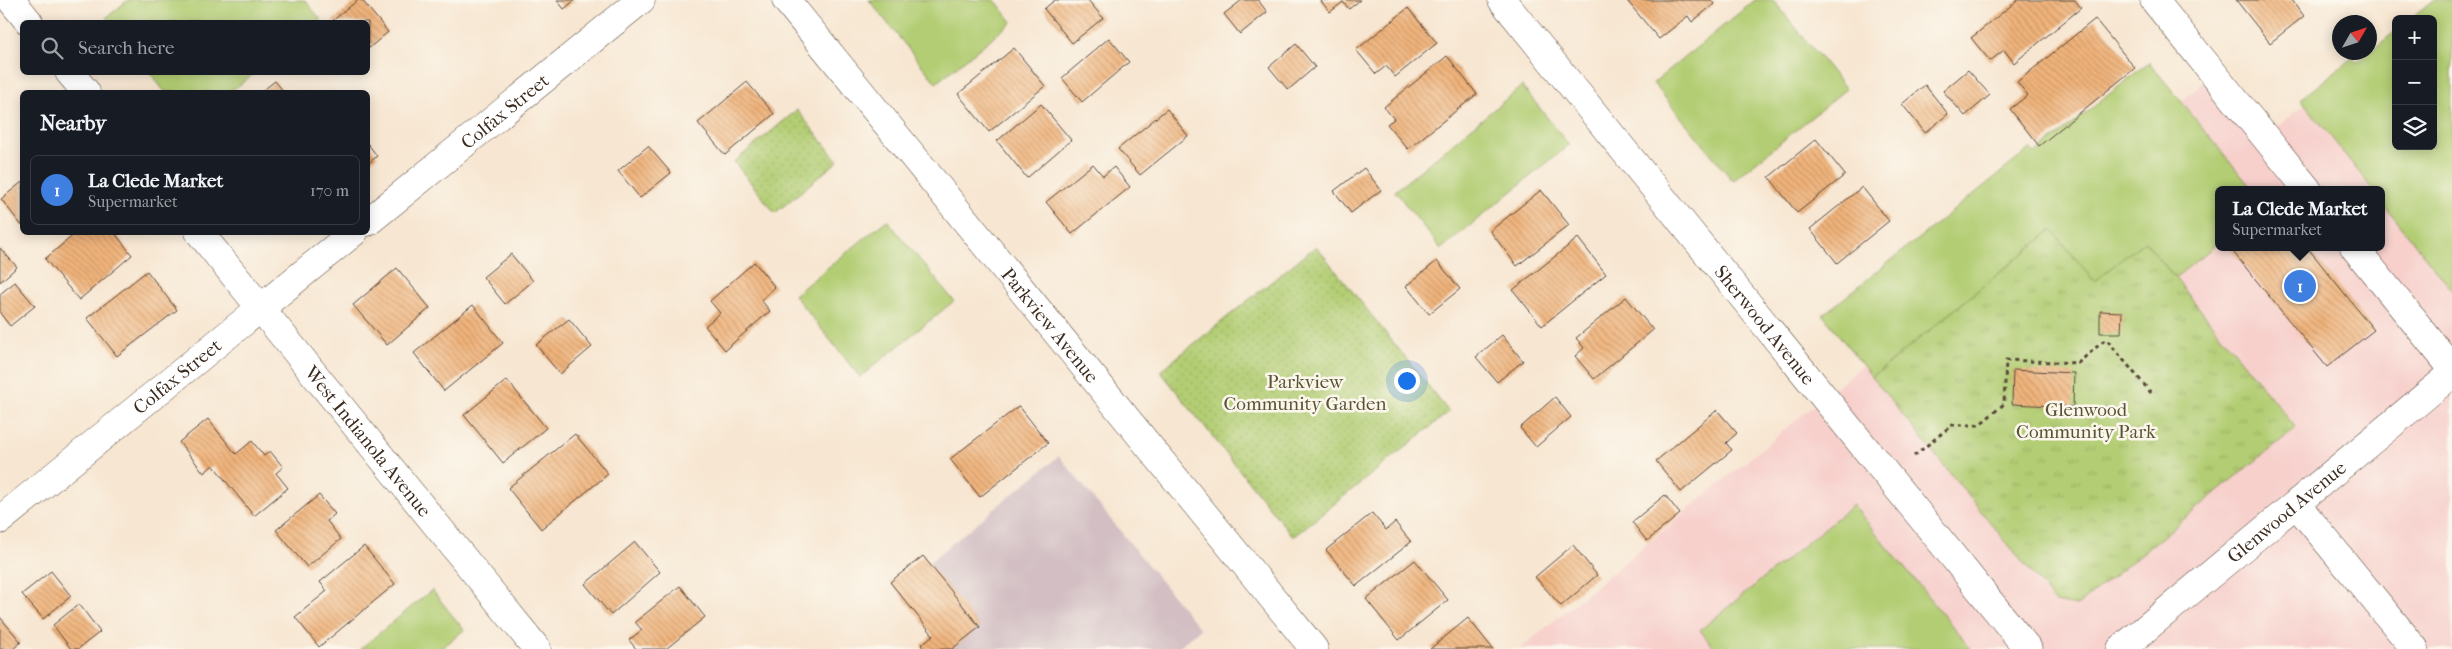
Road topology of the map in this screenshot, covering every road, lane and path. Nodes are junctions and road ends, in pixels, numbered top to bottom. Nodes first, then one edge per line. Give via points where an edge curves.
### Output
1 (11, 0) edge
2 (641, 0) edge
3 (786, 0) edge
4 (1502, 0) edge
5 (2154, 0) edge
6 (27, 20) edge
7 (72, 75) edge
8 (84, 90) edge
9 (2305, 186) edge
10 (370, 220) edge
11 (201, 235) edge
12 (350, 235) edge
13 (2357, 251) edge
14 (260, 308) junction
15 (2452, 368) edge
16 (2452, 374) edge
17 (2152, 394) dead end
18 (1888, 477) junction
19 (2297, 505) junction
20 (0, 520) edge
21 (537, 649) edge
22 (1314, 649) edge
23 (2028, 649) edge
24 (2121, 649) edge
25 (2415, 649) edge

1 - 6 street
2 - 10 street, Colfax Street
3 - 22 street, Parkview Avenue
4 - 18 street, Sherwood Avenue
5 - 9 street
7 - 8 street
11 - 14 street, West Indianola Avenue
12 - 14 street, Colfax Street
13 - 15 street
14 - 20 street, Colfax Street
14 - 21 street, West Indianola Avenue
16 - 19 street, Glenwood Avenue
17 - 18 path via 2106,339 2078,363 2006,360 2004,404 1979,425 1952,425
18 - 23 street, Sherwood Avenue
19 - 24 street, Glenwood Avenue
19 - 25 street

